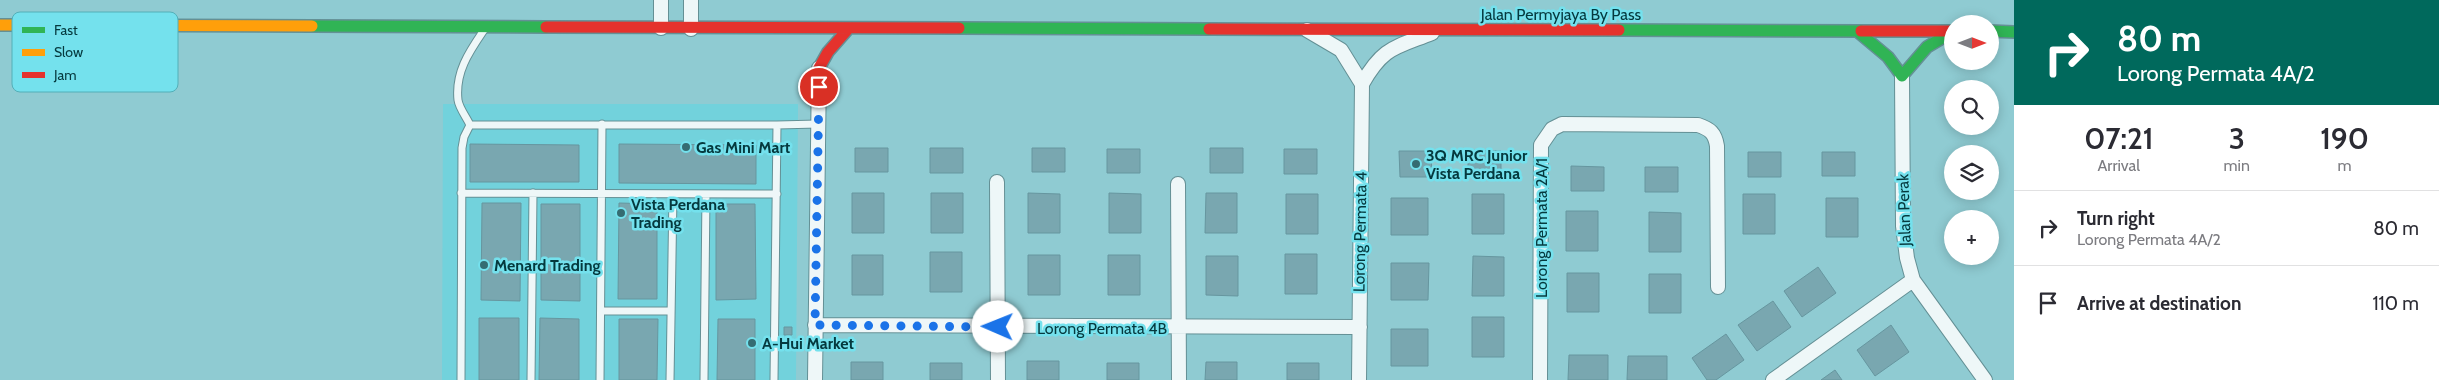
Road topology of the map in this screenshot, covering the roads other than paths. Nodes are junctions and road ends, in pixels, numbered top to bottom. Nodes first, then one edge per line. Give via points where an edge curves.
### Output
1 (661, 0) edge
2 (691, 0) edge
3 (178, 25) edge
4 (487, 26) junction
5 (661, 28) junction
6 (849, 28) junction
7 (691, 29) junction
8 (1307, 29) junction
9 (1439, 30) junction
10 (1857, 31) junction
11 (1944, 31) edge
12 (1999, 31) edge
13 (2014, 32) edge
14 (1944, 36) edge
15 (819, 68) joint
16 (1902, 76) junction
17 (1362, 84) junction
18 (602, 124) junction
19 (818, 124) junction
20 (470, 125) junction
21 (777, 125) junction
22 (997, 182) dead end
23 (1178, 184) dead end
24 (461, 193) junction
25 (533, 193) junction
26 (602, 193) junction
27 (673, 194) junction
28 (706, 194) junction
29 (777, 194) junction
30 (1913, 280) junction
31 (1718, 287) dead end
32 (601, 311) junction
33 (670, 311) junction
34 (815, 325) junction
35 (998, 327) junction
36 (1360, 327) junction
37 (1179, 328) junction
38 (461, 380) edge
39 (531, 380) edge
40 (600, 380) edge
41 (670, 380) edge
42 (704, 380) edge
43 (774, 380) edge
44 (815, 380) edge
45 (998, 380) edge
46 (1178, 380) edge
47 (1359, 380) edge
48 (1540, 380) edge
49 (1773, 380) edge
50 (1985, 380) edge

1 - 5 street
2 - 7 street
3 - 4 main road, Jalan Permyjaya By Pass
4 - 5 main road, Jalan Permyjaya By Pass
4 - 20 lane via 467,54 459,75 458,101
5 - 7 main road, Jalan Permyjaya By Pass
6 - 7 main road, Jalan Permyjaya By Pass
6 - 8 main road, Jalan Permyjaya By Pass
6 - 15 main road
8 - 9 main road, Jalan Permyjaya By Pass
8 - 17 street via 1341,50
9 - 10 main road, Jalan Permyjaya By Pass
9 - 17 street via 1385,52
10 - 11 main road, Jalan Permyjaya By Pass
10 - 16 main road via 1888,57
12 - 13 main road
14 - 16 main road via 1927,47
15 - 19 street
16 - 30 street, Jalan Perak via 1903,241
17 - 36 street, Lorong Permata 4
18 - 20 lane
18 - 21 lane
18 - 26 lane
19 - 21 lane
19 - 34 street
20 - 24 lane via 462,148
21 - 29 lane
22 - 35 street
23 - 37 street
24 - 25 lane
24 - 38 lane
25 - 26 lane
25 - 39 lane
26 - 27 lane
26 - 32 lane
27 - 28 lane
27 - 33 lane
28 - 29 lane
28 - 42 lane
29 - 43 lane
30 - 49 street
30 - 50 street, Jalan Perak
31 - 48 street, Lorong Permata 2A/1 via 1715,135 1708,128 1698,125 1562,124 1552,129 1541,145
32 - 33 lane
32 - 40 lane
33 - 41 lane
34 - 35 street, Lorong Permata 4B
34 - 44 street
35 - 37 street, Lorong Permata 4B
35 - 45 street
36 - 37 street, Lorong Permata 4B
36 - 47 street, Lorong Permata 4
37 - 46 street

